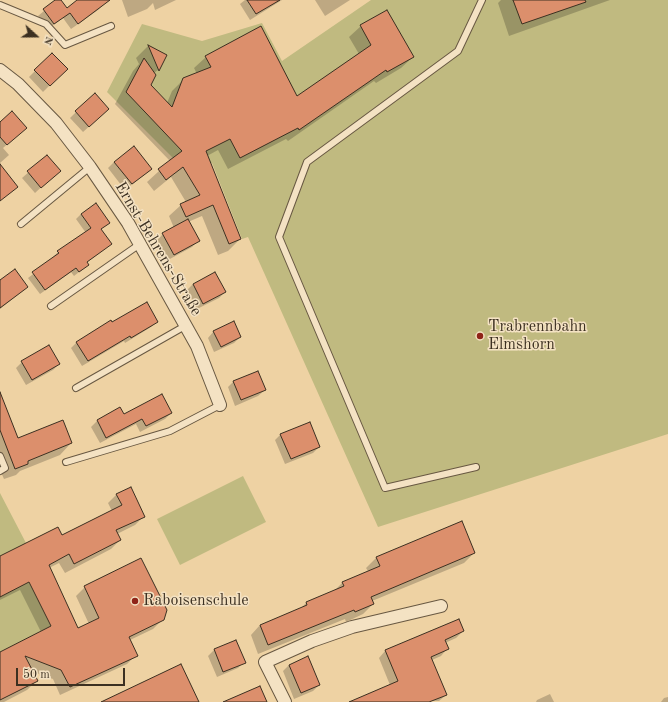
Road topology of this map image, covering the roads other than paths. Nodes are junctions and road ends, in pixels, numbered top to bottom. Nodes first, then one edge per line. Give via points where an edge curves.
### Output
1 (482, 0) edge
2 (0, 5) edge
3 (112, 26) dead end
4 (0, 70) edge
5 (90, 167) junction
6 (21, 224) dead end
7 (140, 244) junction
8 (51, 306) dead end
9 (185, 326) junction
10 (76, 388) dead end
11 (220, 405) joint
12 (0, 456) edge
13 (66, 462) dead end
14 (476, 467) dead end
15 (0, 471) edge
16 (441, 606) dead end
17 (285, 702) edge

1 - 14 lane via 458,51 306,162 279,237 385,488
2 - 3 lane via 46,24 65,45
4 - 5 street, Ernst-Behrens-Straße via 18,84 56,123
5 - 6 lane
5 - 7 street, Ernst-Behrens-Straße
7 - 8 lane
7 - 9 street, Ernst-Behrens-Straße
9 - 10 lane
9 - 11 street, Ernst-Behrens-Straße via 197,346
11 - 13 lane via 170,431
12 - 15 lane via 4,468
16 - 17 street via 352,627 265,662

